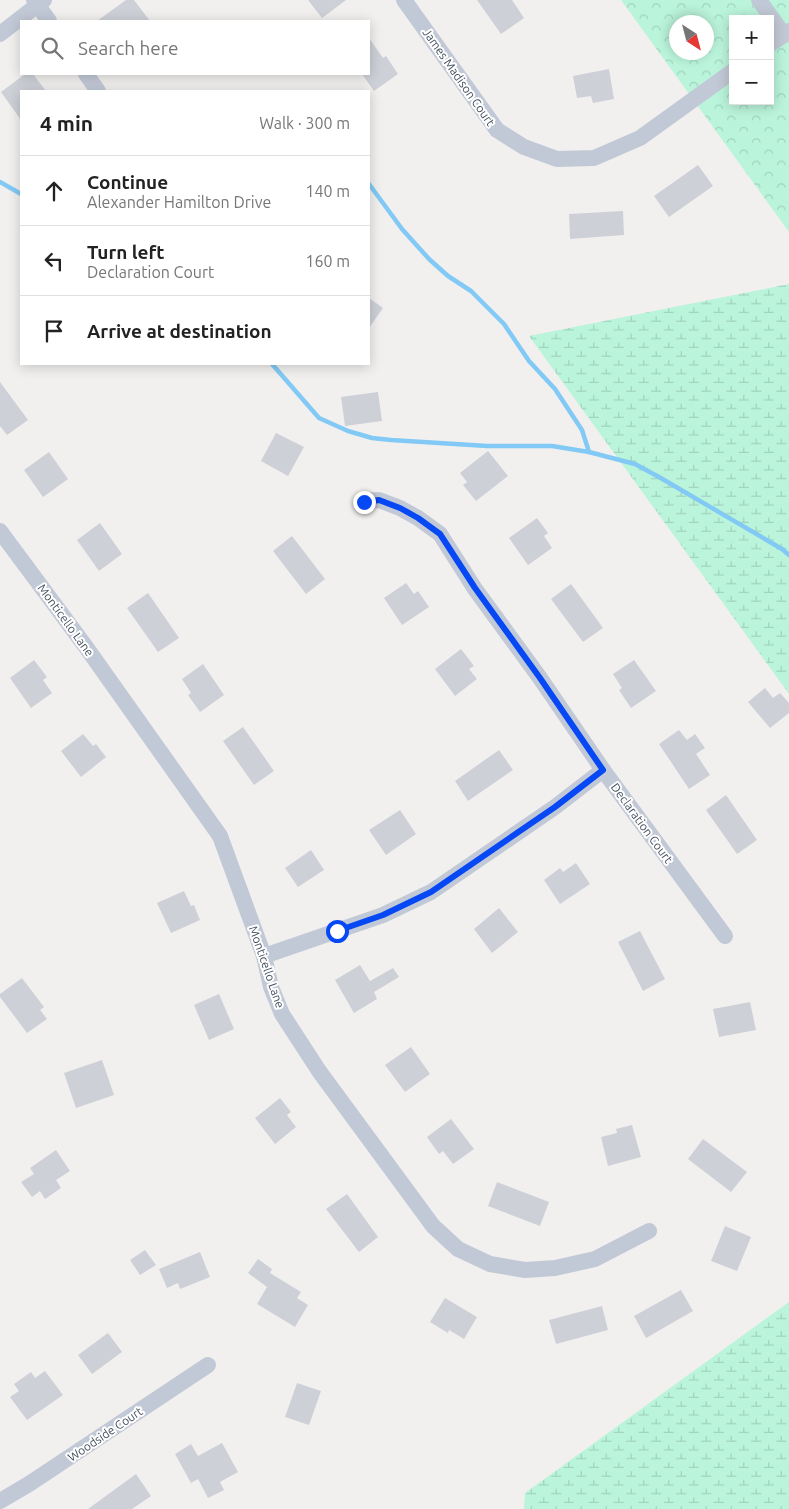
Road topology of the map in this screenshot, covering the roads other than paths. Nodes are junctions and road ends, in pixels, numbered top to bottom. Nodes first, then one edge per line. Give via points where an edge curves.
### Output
1 (404, 0) edge
2 (759, 0) edge
3 (38, 2) edge
4 (48, 20) edge
5 (787, 33) edge
6 (0, 34) edge
7 (774, 41) edge
8 (729, 74) edge
9 (87, 75) edge
10 (97, 90) edge
11 (364, 502) dead end
12 (0, 530) edge
13 (603, 770) junction
14 (725, 936) dead end
15 (264, 956) junction
16 (648, 1231) dead end
17 (208, 1365) dead end
18 (0, 1501) edge

1 - 8 street, James Madison Court via 497,130 524,147 558,159 594,158 640,138
2 - 5 street
3 - 4 street
3 - 6 street
5 - 7 street
9 - 10 street
11 - 13 street, Declaration Court via 379,500 400,508 440,534
12 - 15 street, Monticello Lane via 220,836
13 - 14 street, Declaration Court
13 - 15 street via 431,892 383,915
15 - 16 street, Monticello Lane via 271,987 282,1014 319,1071 434,1226 458,1249 490,1264 525,1270 555,1268 595,1259
17 - 18 street, Woodside Court

